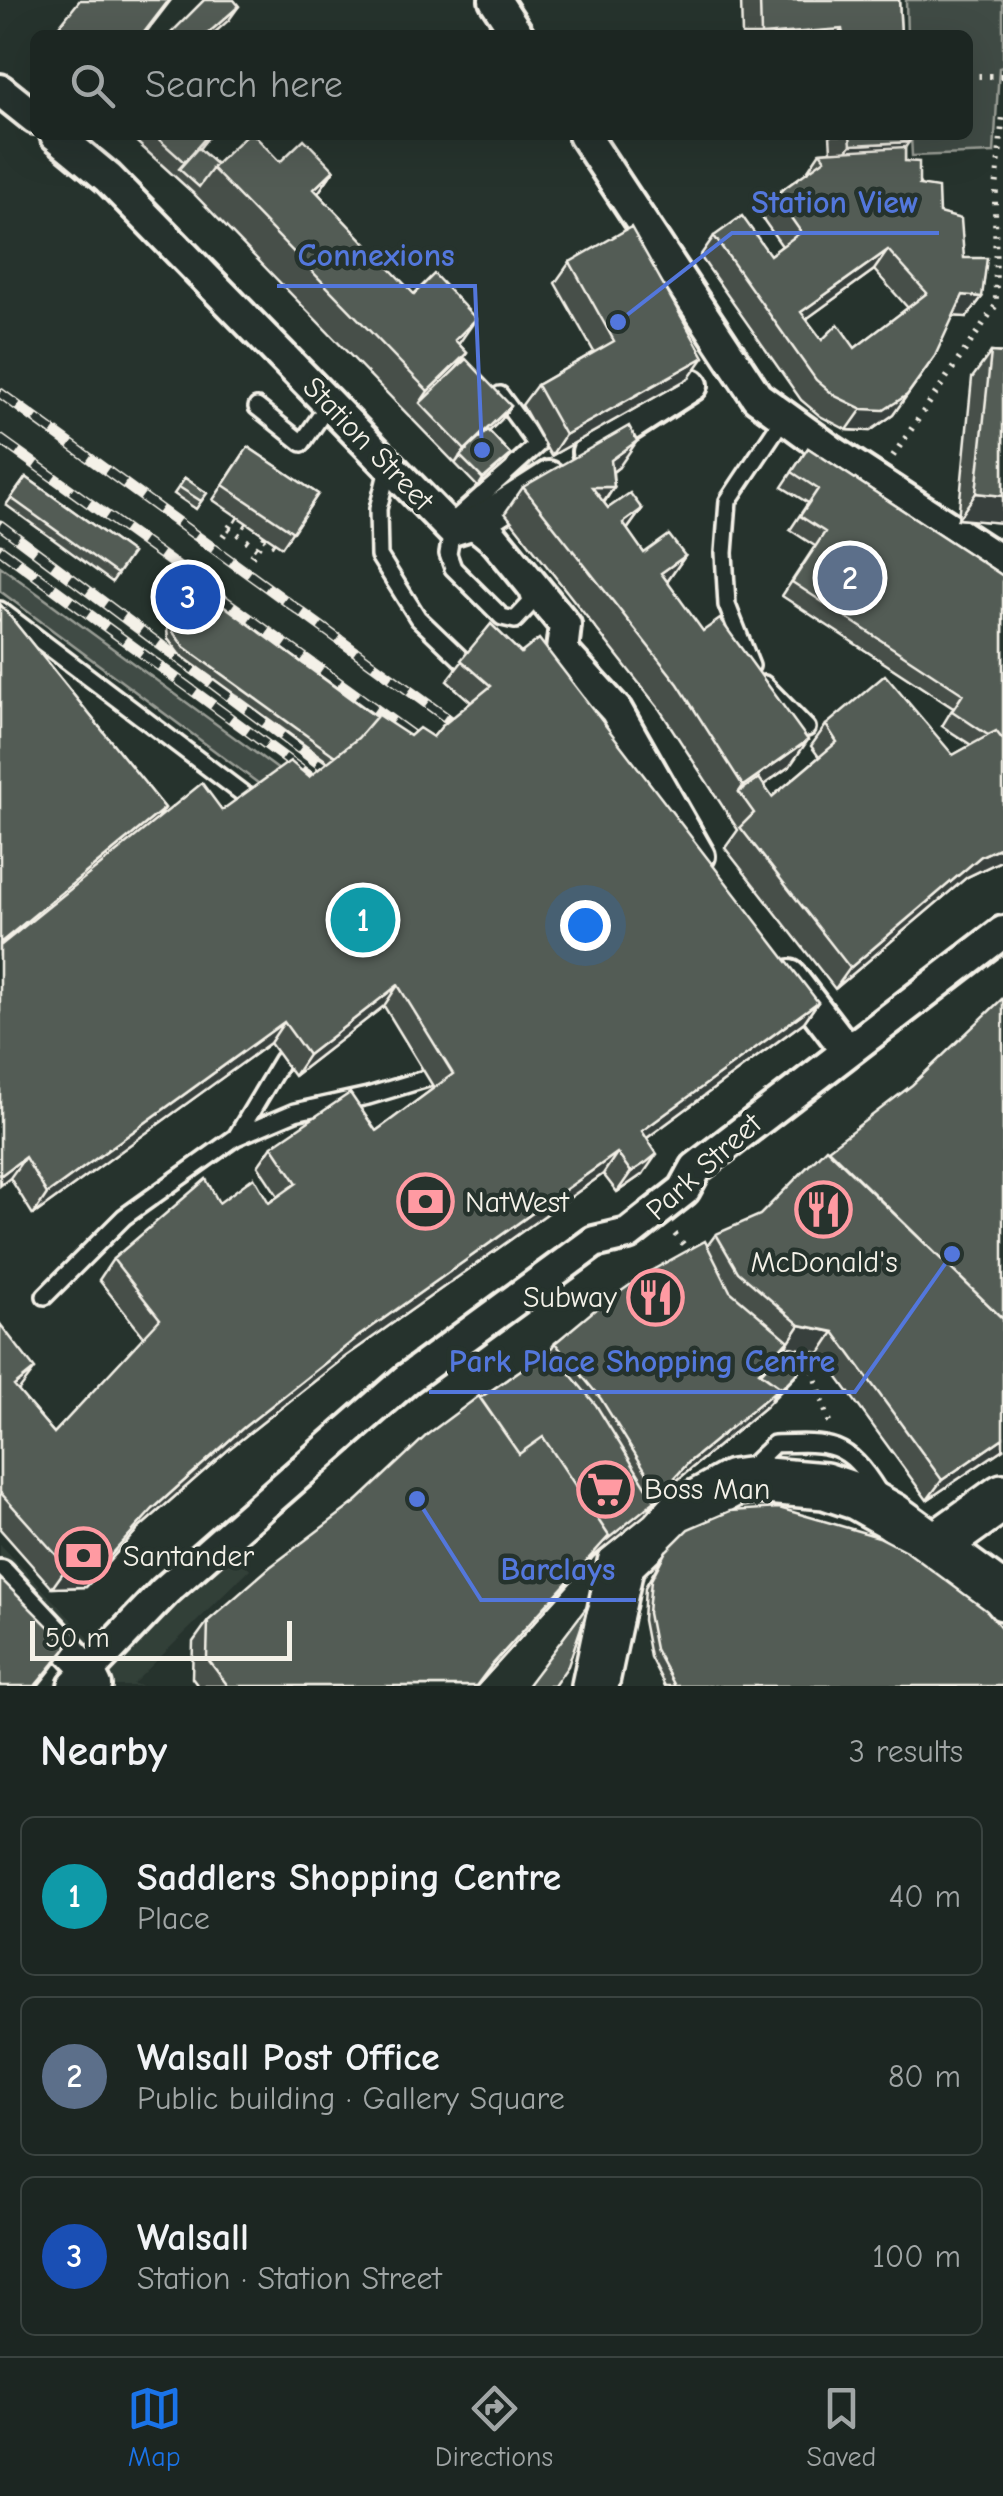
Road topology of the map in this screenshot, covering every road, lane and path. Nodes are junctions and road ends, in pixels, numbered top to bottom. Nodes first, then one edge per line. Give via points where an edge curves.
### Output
1 (494, 0) edge
2 (515, 30) edge
3 (973, 76) edge
4 (1003, 76) edge
5 (0, 90) edge
6 (30, 114) edge
7 (1003, 114) edge
8 (62, 140) edge
9 (587, 140) edge
10 (999, 306) edge
11 (692, 386) edge
12 (500, 395) edge
13 (330, 404) junction
14 (257, 406) dead end
15 (784, 416) junction
16 (388, 465) junction
17 (877, 480) junction
18 (460, 526) junction
19 (264, 538) junction
20 (278, 543) edge
21 (257, 548) junction
22 (252, 556) dead end
23 (1003, 563) edge
24 (0, 610) edge
25 (462, 662) edge
26 (806, 728) dead end
27 (250, 799) edge
28 (714, 877) edge
29 (1003, 932) edge
30 (774, 955) edge
31 (846, 1049) junction
32 (282, 1060) dead end
33 (428, 1078) dead end
34 (236, 1137) junction
35 (45, 1296) dead end
36 (774, 1344) edge
37 (836, 1448) junction
38 (733, 1483) junction
39 (1003, 1498) edge
40 (892, 1516) junction
41 (932, 1548) junction
42 (0, 1576) edge
43 (1003, 1597) edge
44 (86, 1681) edge
45 (595, 1686) edge

1 - 2 street
3 - 4 path
5 - 6 street
7 - 10 path via 995,201
8 - 13 street, Station Street via 108,178
9 - 15 street via 756,397
10 - 17 path
11 - 18 street
12 - 18 lane via 537,445
13 - 14 lane via 302,443
13 - 16 street, Station Street
15 - 17 street
15 - 26 lane via 728,501 727,605 758,678
16 - 18 street, Station Street
16 - 25 lane via 378,508 379,556 418,618
17 - 23 street
18 - 18 lane via 482,538 529,589 532,603 515,620 502,617 453,568 448,554
18 - 28 street, Station Street via 564,626 562,651 616,710
19 - 20 path
19 - 21 path
19 - 21 path via 235,519 226,532
21 - 22 path
24 - 27 lane
29 - 31 street, Park Street
30 - 31 street
31 - 44 street, Park Street via 696,1168 684,1190 628,1234 594,1242 408,1379 166,1591
32 - 34 lane
33 - 34 lane via 295,1112
34 - 35 lane via 124,1217
36 - 37 path via 814,1370
37 - 38 lane via 822,1442 774,1444
37 - 40 lane via 872,1481
38 - 40 street via 825,1486
38 - 45 street via 665,1521 620,1563
39 - 41 street
40 - 41 street
41 - 43 street
42 - 44 street

